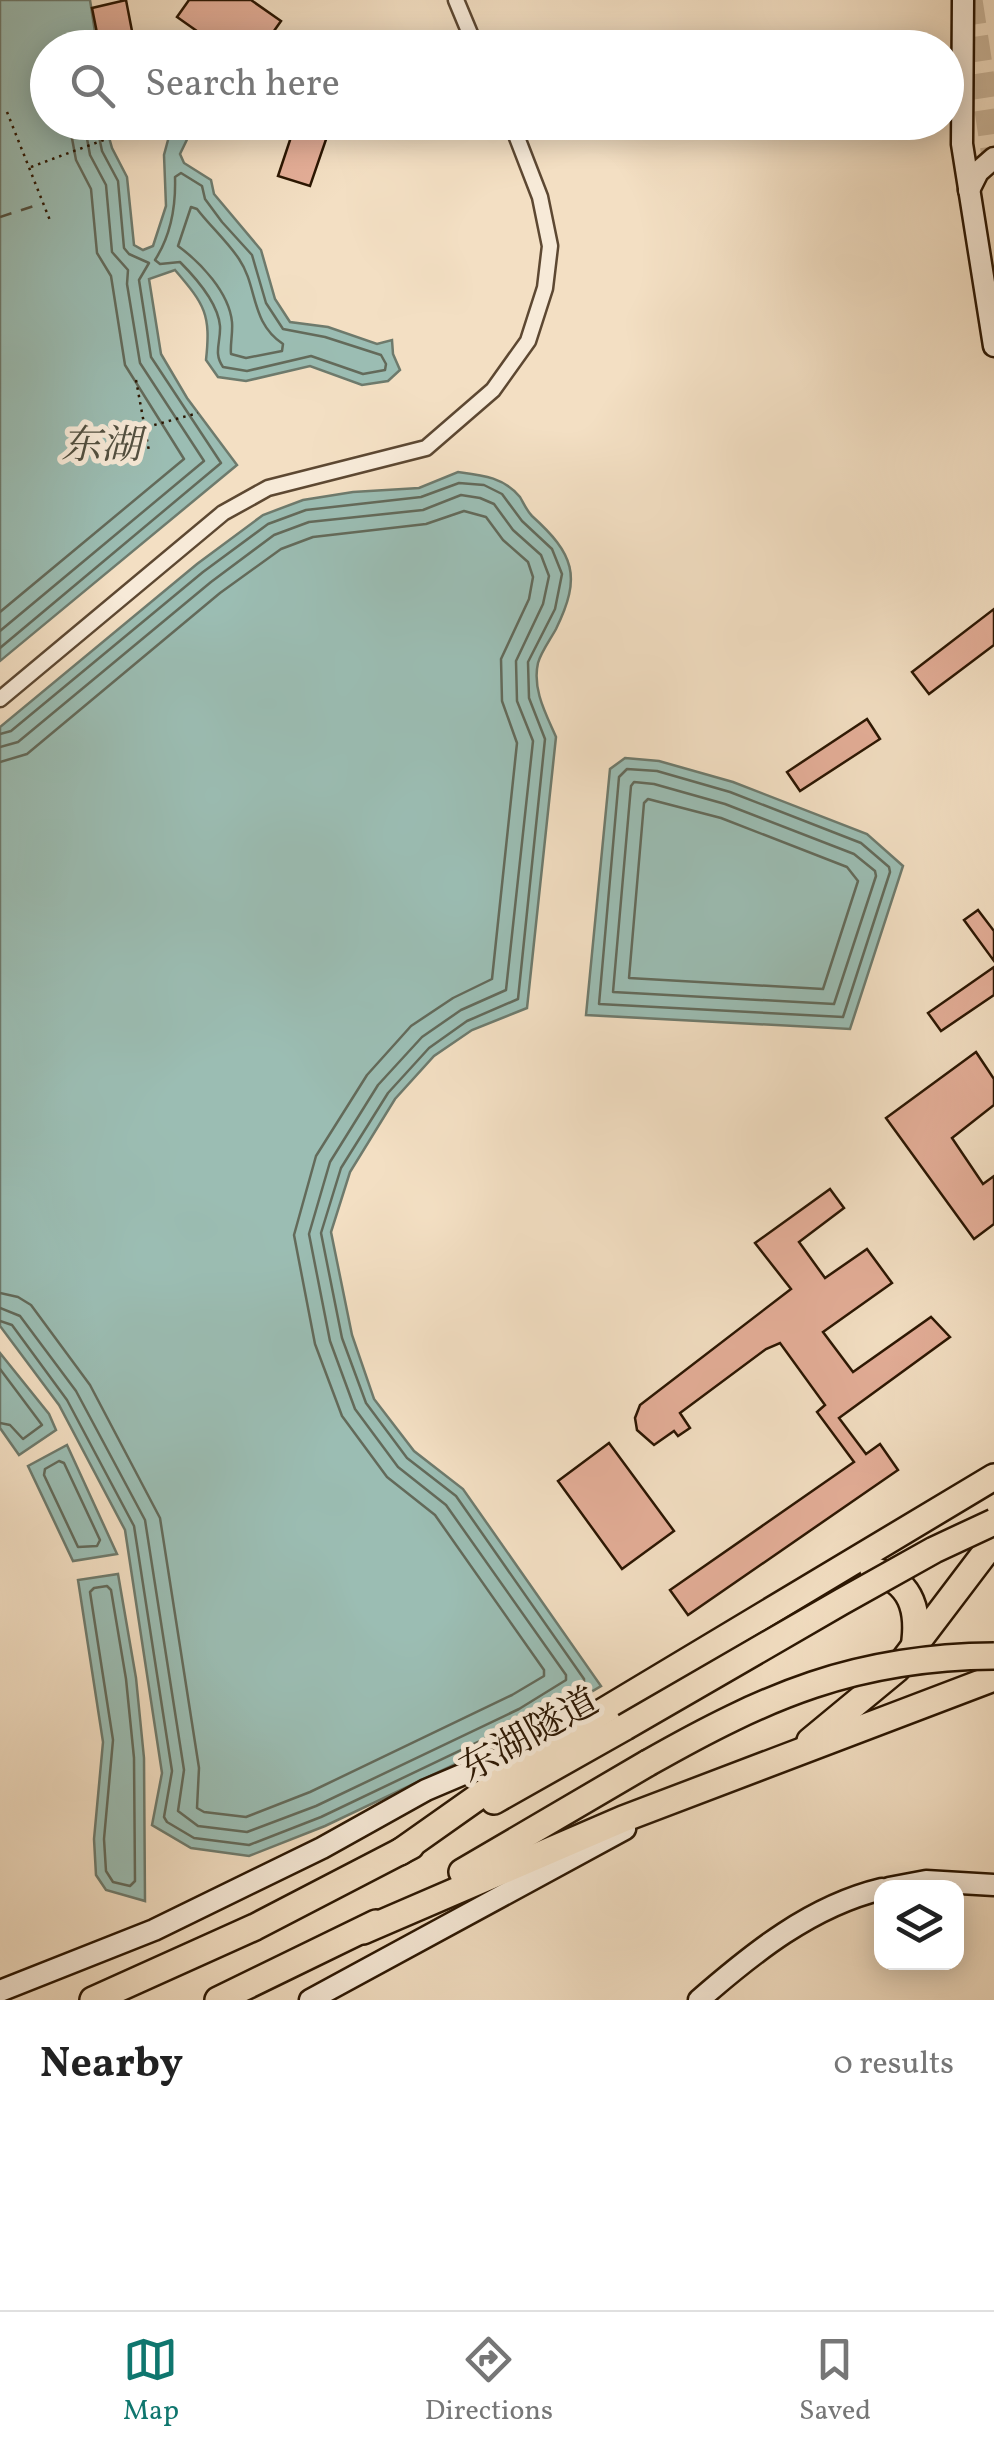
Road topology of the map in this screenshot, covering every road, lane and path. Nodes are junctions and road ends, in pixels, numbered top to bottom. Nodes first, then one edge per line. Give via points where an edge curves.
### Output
1 (456, 0) edge
2 (963, 0) edge
3 (468, 30) edge
4 (963, 30) edge
5 (7, 112) dead end
6 (104, 140) edge
7 (518, 140) edge
8 (962, 140) edge
9 (994, 158) edge
10 (29, 168) junction
11 (969, 190) junction
12 (50, 223) dead end
13 (994, 346) edge
14 (136, 380) dead end
15 (198, 413) dead end
16 (145, 427) junction
17 (150, 451) dead end
18 (0, 699) edge
19 (994, 1477) edge
20 (994, 1522) edge
21 (994, 1541) edge
22 (834, 1572) junction
23 (914, 1648) junction
24 (994, 1656) edge
25 (994, 1678) edge
26 (576, 1727) junction
27 (790, 1757) junction
28 (708, 1787) junction
29 (400, 1852) junction
30 (964, 1883) edge
31 (994, 1885) edge
32 (874, 1892) edge
33 (362, 1931) junction
34 (0, 1991) edge
35 (94, 2000) edge
36 (218, 2000) edge
37 (310, 2000) edge
38 (699, 2000) edge

1 - 3 street
2 - 4 street
5 - 10 path
6 - 10 path
7 - 18 street via 550,246 528,341 492,390 426,448 268,488 222,513
8 - 11 street
9 - 11 street
10 - 12 path
11 - 13 street
14 - 16 path
15 - 16 path
16 - 17 path
19 - 22 highway
20 - 29 highway, 东湖隧道, bridge
21 - 23 highway
22 - 23 highway via 875,1570 904,1586 916,1611
22 - 26 highway
23 - 27 highway via 875,1689
24 - 33 highway, bridge via 881,1665 752,1706
25 - 27 highway
26 - 29 highway
26 - 34 street via 426,1790 170,1922
27 - 28 highway
28 - 33 highway
28 - 37 street
29 - 35 highway, 东湖隧道
30 - 31 street
32 - 38 street via 826,1908 782,1934
33 - 36 highway

